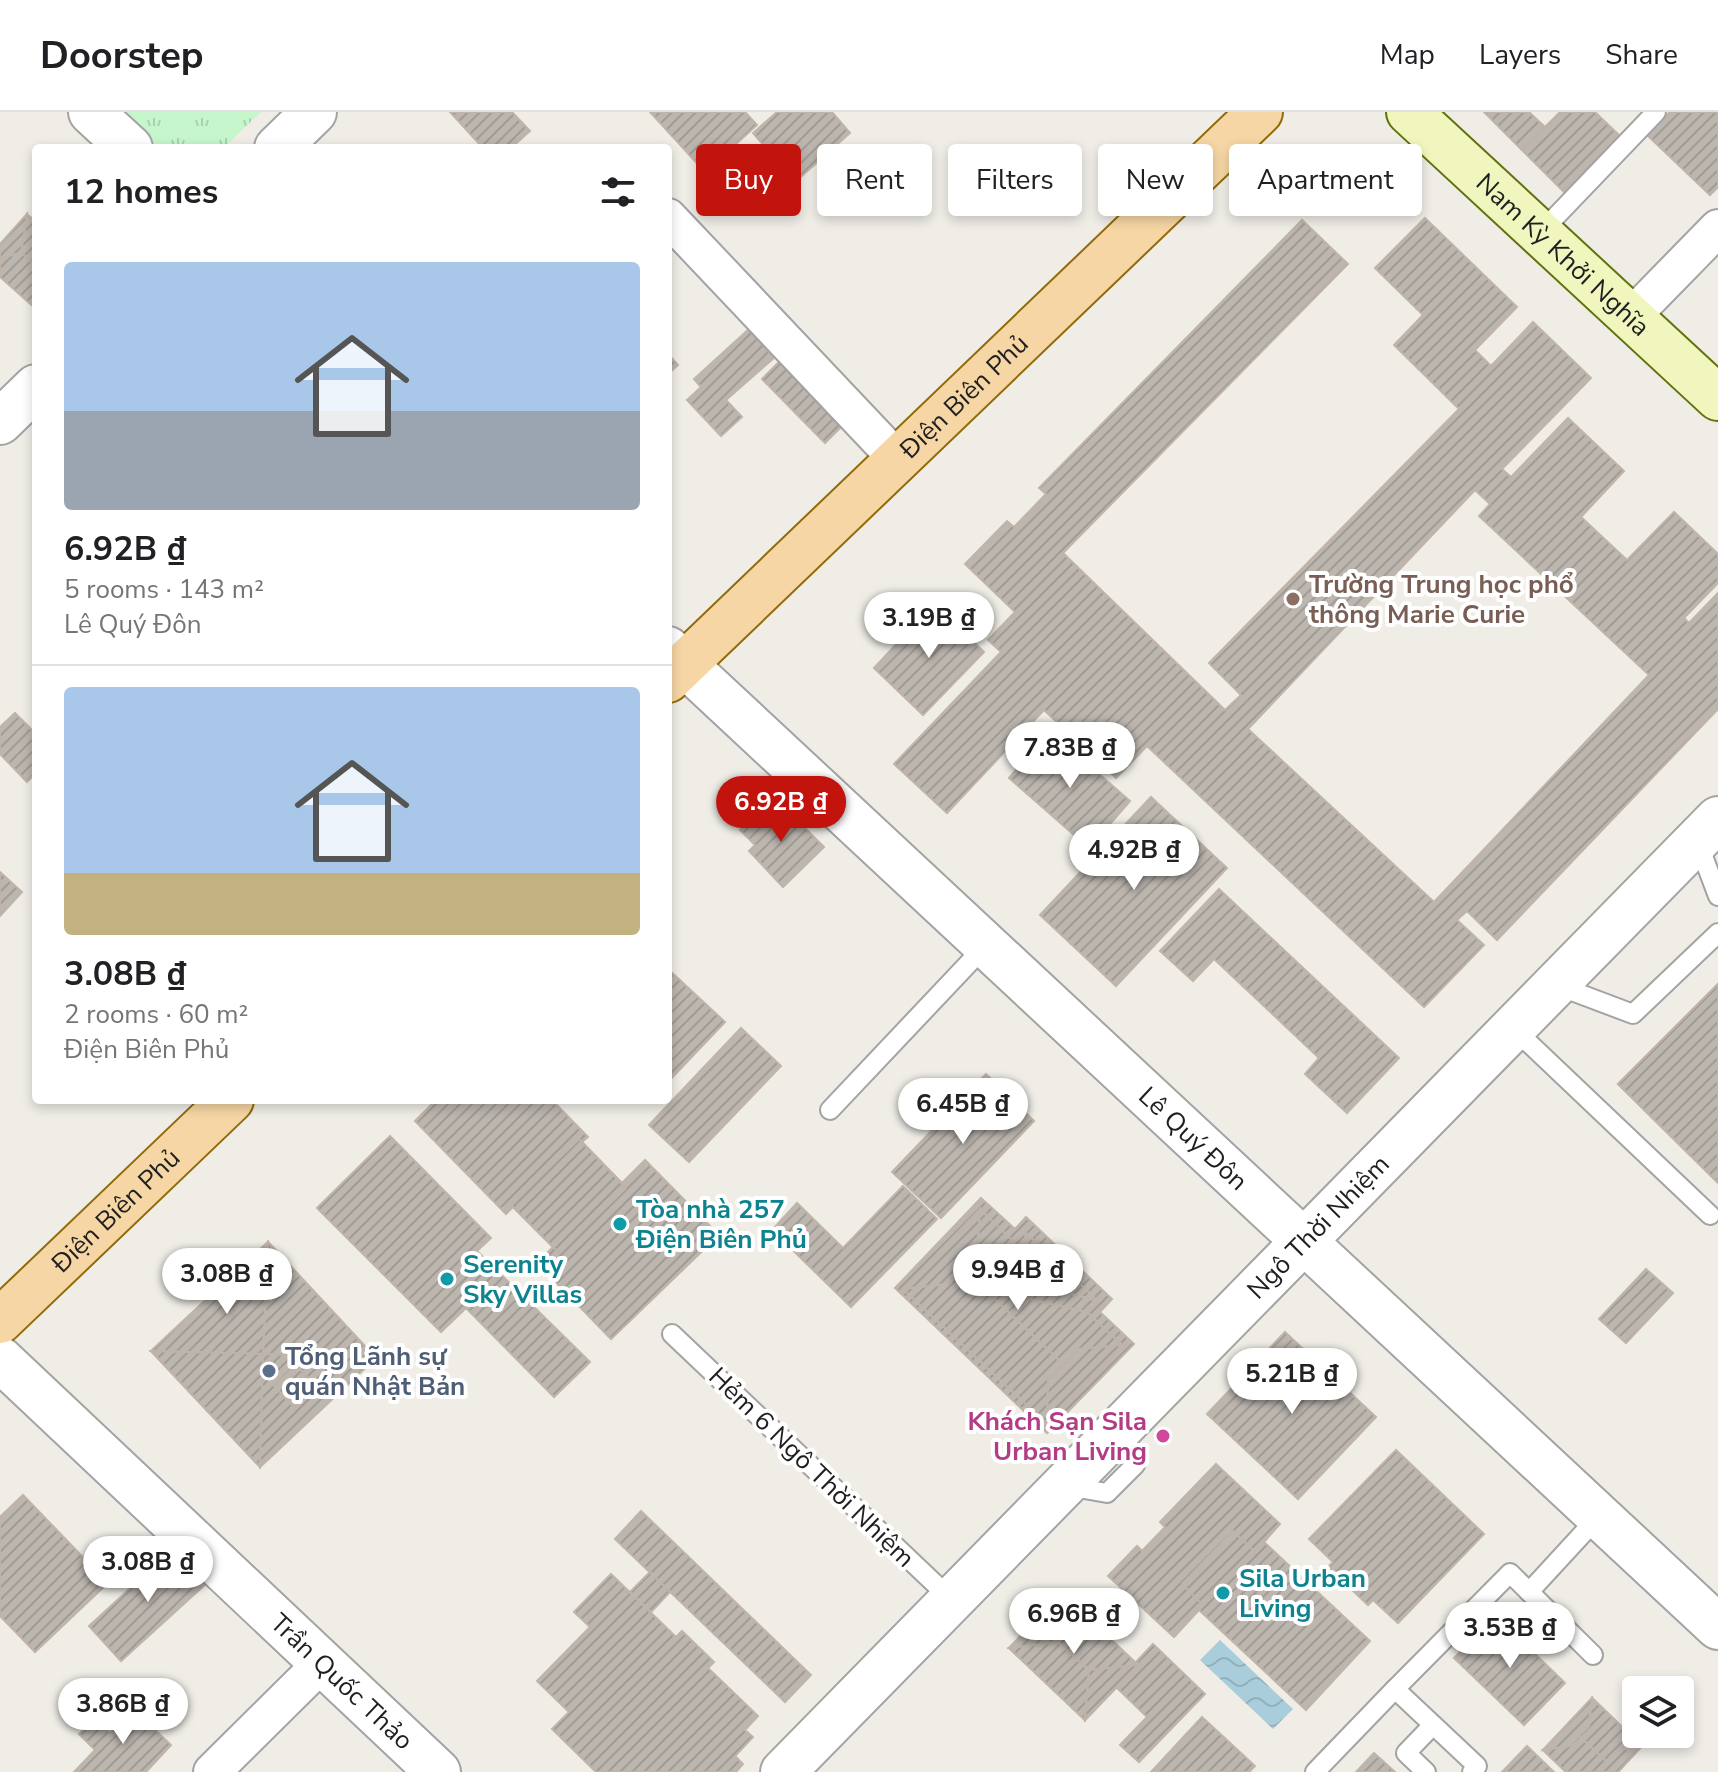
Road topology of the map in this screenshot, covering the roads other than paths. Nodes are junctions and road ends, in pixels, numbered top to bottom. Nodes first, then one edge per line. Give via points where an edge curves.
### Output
1 (91, 112) edge
2 (314, 112) edge
3 (1260, 112) edge
4 (1409, 112) edge
5 (1656, 112) edge
6 (126, 144) edge
7 (281, 144) edge
8 (672, 221) edge
9 (1718, 228) edge
10 (1540, 233) junction
11 (1631, 317) junction
12 (32, 391) edge
13 (1718, 398) edge
14 (0, 422) edge
15 (898, 460) junction
16 (673, 665) edge
17 (1708, 830) edge
18 (1718, 896) edge
19 (1718, 933) edge
20 (986, 945) junction
21 (1556, 985) junction
22 (1513, 1028) junction
23 (227, 1104) edge
24 (830, 1110) dead end
25 (1710, 1215) dead end
26 (1304, 1241) junction
27 (0, 1321) edge
28 (672, 1334) dead end
29 (0, 1359) edge
30 (1599, 1516) junction
31 (1529, 1592) junction
32 (952, 1600) junction
33 (1718, 1627) edge
34 (1593, 1655) dead end
35 (323, 1662) junction
36 (1395, 1689) junction
37 (1433, 1725) junction
38 (212, 1772) edge
39 (438, 1772) edge
40 (783, 1772) edge
41 (1315, 1772) edge
42 (1426, 1772) edge
43 (1472, 1772) edge

1 - 6 street
2 - 7 street
3 - 15 main road, Điện Biên Phủ
4 - 10 main road, Nam Kỳ Khởi Nghĩa
5 - 10 lane
8 - 15 street
9 - 11 street
10 - 11 main road, Nam Kỳ Khởi Nghĩa
11 - 13 main road, Nam Kỳ Khởi Nghĩa
12 - 14 street
15 - 16 main road, Điện Biên Phủ
16 - 20 street, Lê Quý Đôn
17 - 18 lane
17 - 21 street, Ngô Thời Nhiệm
19 - 21 lane via 1633,1014
20 - 24 lane
20 - 26 street, Lê Quý Đôn
21 - 22 street, Ngô Thời Nhiệm
22 - 25 lane
22 - 26 street, Ngô Thời Nhiệm
23 - 27 main road, Điện Biên Phủ
26 - 30 street, Lê Quý Đôn
26 - 32 street, Ngô Thời Nhiệm
28 - 32 lane, Hẻm 6 Ngô Thời Nhiệm
29 - 35 street, Trần Quốc Thảo
30 - 31 lane
30 - 33 street, Lê Quý Đôn
31 - 34 lane
31 - 36 lane via 1510,1573
32 - 40 street, Ngô Thời Nhiệm
35 - 38 street
35 - 39 street, Trần Quốc Thảo
36 - 37 lane
36 - 41 lane
37 - 42 lane via 1406,1753
37 - 43 lane via 1477,1766

